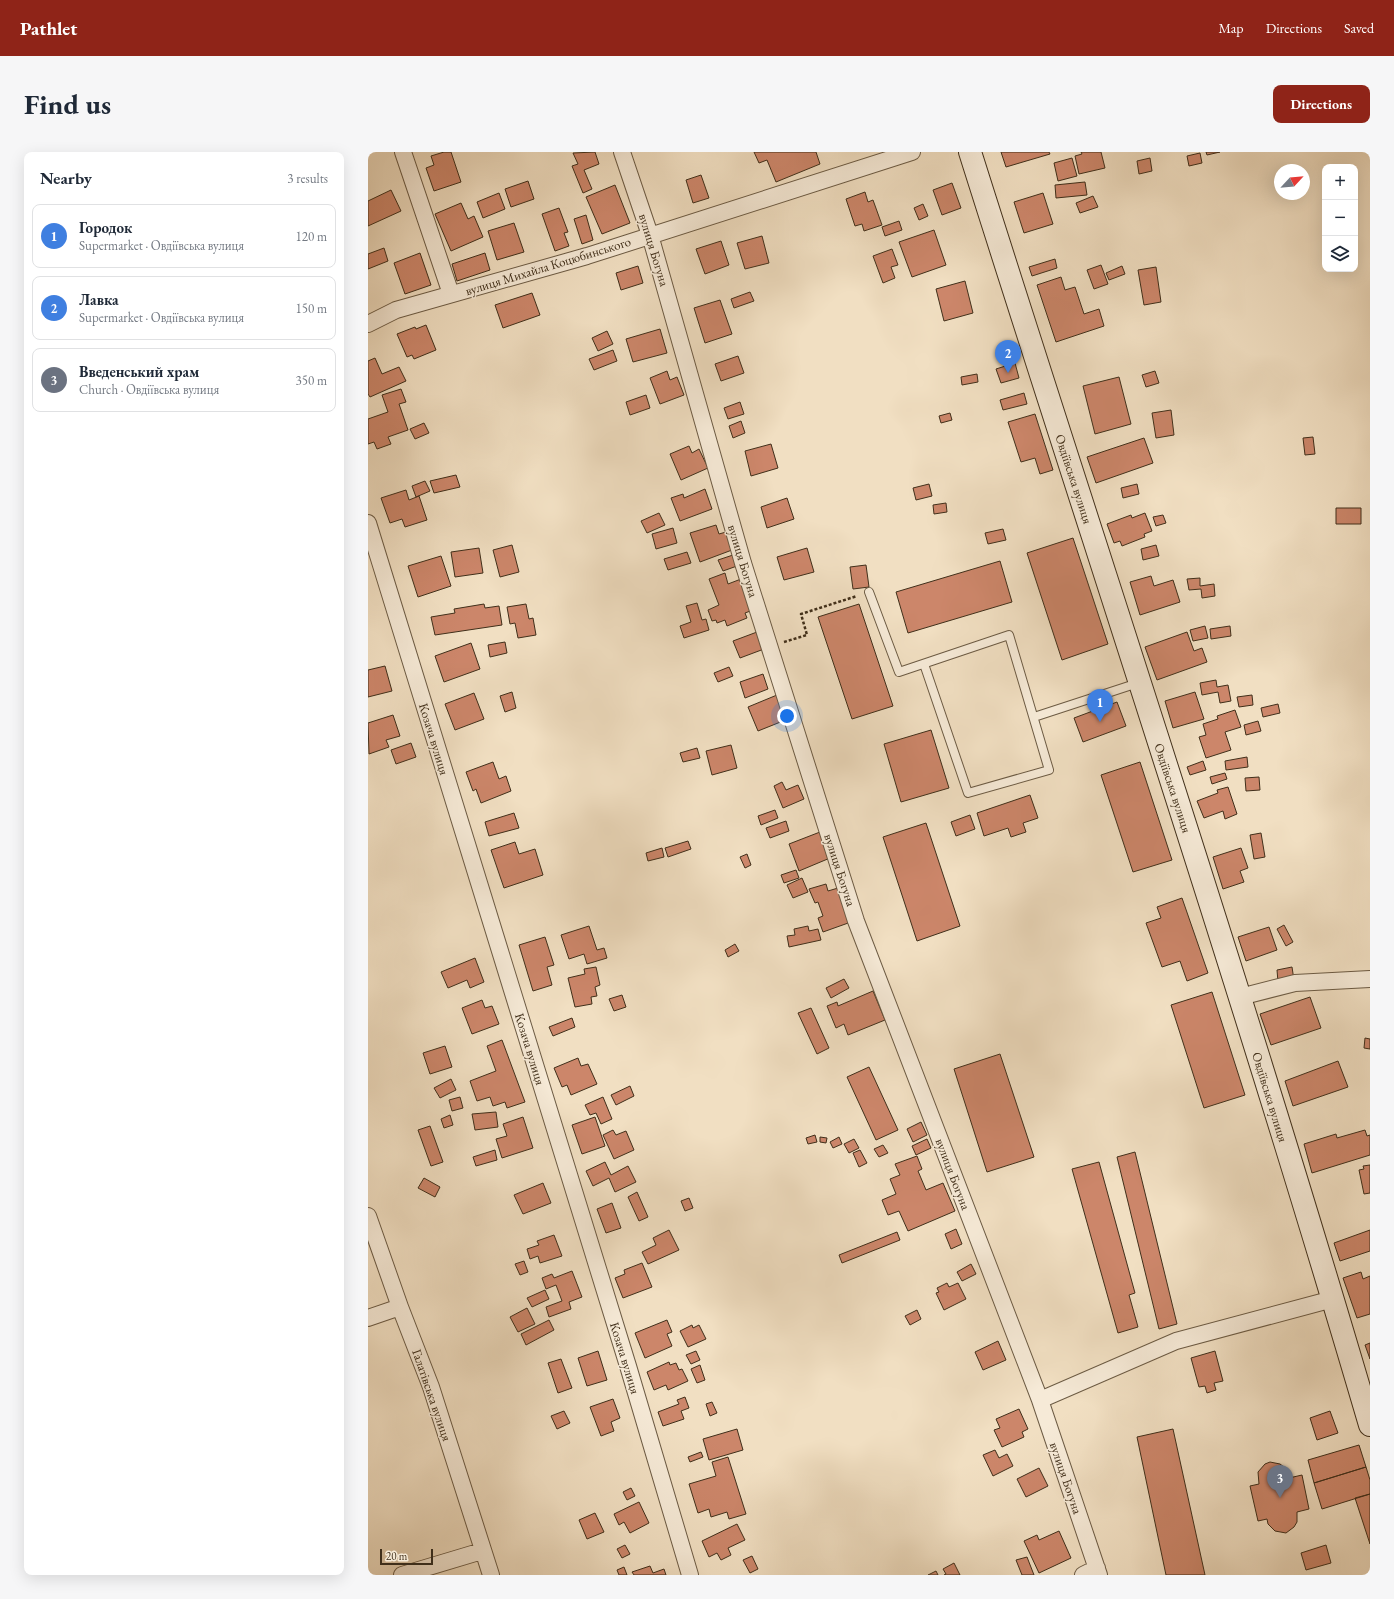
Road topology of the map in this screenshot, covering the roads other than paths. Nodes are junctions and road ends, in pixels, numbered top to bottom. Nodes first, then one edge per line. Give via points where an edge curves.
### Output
1 (403, 152) edge
2 (622, 152) edge
3 (912, 152) edge
4 (970, 152) edge
5 (650, 235) junction
6 (451, 294) junction
7 (368, 324) edge
8 (368, 523) edge
9 (869, 592) road end
10 (924, 664) junction
11 (1139, 683) junction
12 (1034, 717) junction
13 (1370, 979) edge
14 (1240, 997) junction
15 (368, 1216) edge
16 (1333, 1299) junction
17 (400, 1307) junction
18 (368, 1318) edge
19 (1040, 1400) junction
20 (1370, 1425) edge
21 (482, 1551) junction
22 (1093, 1573) edge
23 (402, 1575) edge
24 (491, 1575) edge
25 (690, 1575) edge

1 - 6 street
2 - 5 street, вулиця Богуна
3 - 5 street, вулиця Михайла Коцюбинського
4 - 11 main road, Овдіївська вулиця
5 - 6 street, вулиця Михайла Коцюбинського via 587,256
5 - 19 street, вулиця Богуна via 743,563 856,922
6 - 7 street, вулиця Михайла Коцюбинського via 396,310
8 - 25 street, Козача вулиця
9 - 10 lane via 899,672
10 - 12 lane via 1009,635
10 - 12 lane via 968,793 1049,770
11 - 12 lane
11 - 14 main road, Овдіївська вулиця
13 - 14 street via 1295,983
14 - 16 main road, Овдіївська вулиця
15 - 17 street, Галатівська вулиця
16 - 19 street via 1176,1341
16 - 20 main road, Овдіївська вулиця
17 - 18 street
17 - 21 street, Галатівська вулиця via 431,1387
19 - 22 street, вулиця Богуна
21 - 23 street
21 - 24 street, Галатівська вулиця

